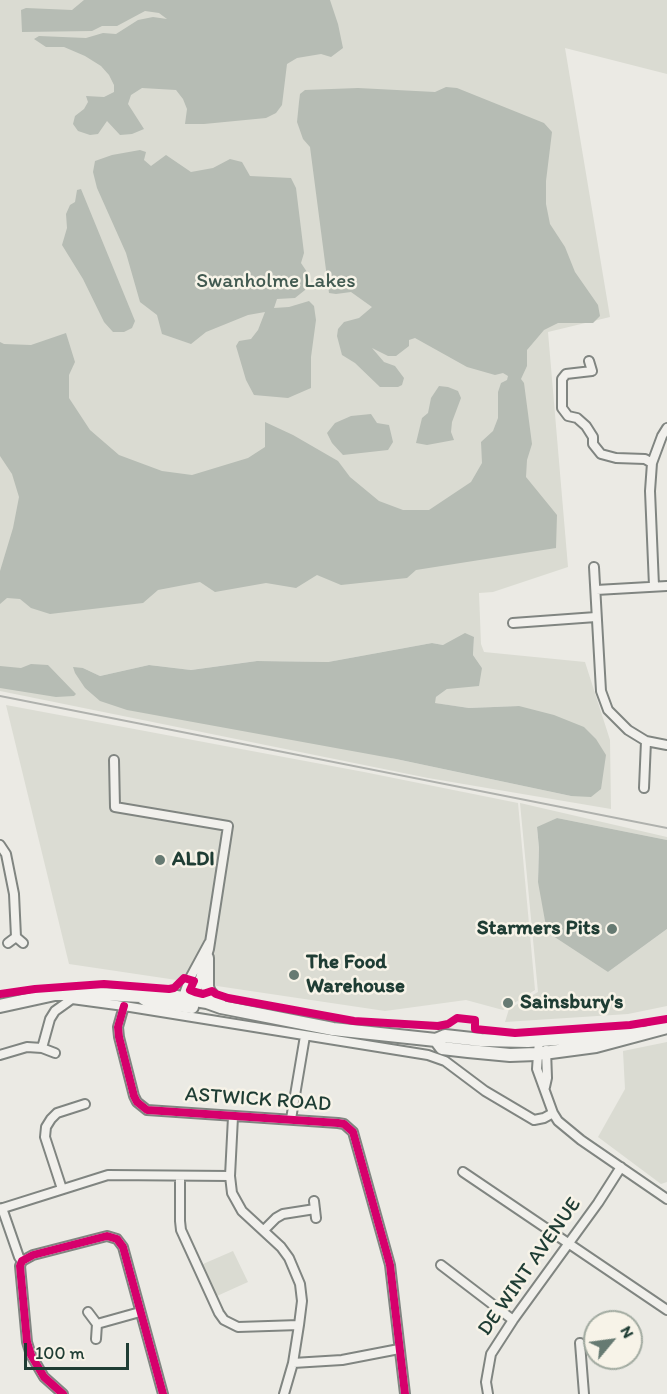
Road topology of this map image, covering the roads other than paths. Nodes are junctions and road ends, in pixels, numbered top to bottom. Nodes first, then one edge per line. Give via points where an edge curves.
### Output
1 (589, 361) dead end
2 (667, 428) edge
3 (652, 463) junction
4 (594, 567) dead end
5 (654, 585) junction
6 (667, 586) edge
7 (596, 590) junction
8 (596, 616) junction
9 (513, 623) dead end
10 (646, 741) junction
11 (667, 745) edge
12 (114, 760) dead end
13 (644, 788) dead end
14 (0, 845) edge
15 (16, 937) junction
16 (210, 942) junction
17 (8, 943) dead end
18 (23, 943) dead end
19 (207, 958) junction
20 (186, 1002) junction
21 (0, 1006) edge
22 (124, 1006) junction
23 (221, 1007) junction
24 (667, 1027) edge
25 (641, 1033) junction
26 (305, 1036) junction
27 (470, 1036) junction
28 (436, 1040) junction
29 (542, 1040) junction
30 (42, 1048) junction
31 (55, 1053) dead end
32 (542, 1054) junction
33 (0, 1055) edge
34 (510, 1055) junction
35 (85, 1104) dead end
36 (553, 1113) junction
37 (233, 1117) junction
38 (291, 1119) junction
39 (621, 1167) junction
40 (463, 1172) dead end
41 (180, 1176) junction
42 (230, 1176) junction
43 (62, 1189) junction
44 (667, 1199) edge
45 (1, 1209) edge
46 (315, 1209) dead end
47 (264, 1230) junction
48 (568, 1242) junction
49 (22, 1261) junction
50 (441, 1265) dead end
51 (667, 1310) edge
52 (88, 1312) dead end
53 (140, 1312) junction
54 (513, 1320) junction
55 (97, 1324) junction
56 (299, 1324) junction
57 (96, 1339) dead end
58 (580, 1344) dead end
59 (399, 1349) junction
60 (293, 1363) junction
61 (63, 1394) edge
62 (163, 1394) edge
63 (284, 1394) edge
64 (405, 1394) edge
65 (488, 1394) edge
66 (584, 1394) edge

1 - 3 street via 592,371 566,374 562,379 562,408 586,426 601,454
2 - 3 street
3 - 5 street
4 - 7 street
5 - 6 street
5 - 7 street
7 - 8 street
8 - 9 street
8 - 10 street via 601,691 608,710
10 - 11 street
10 - 13 street
12 - 16 street via 115,807 228,826
14 - 15 street via 6,854 14,894
15 - 17 street
15 - 18 street
16 - 19 street
16 - 20 street via 201,953
19 - 20 street
19 - 23 main road via 208,990
20 - 21 main road via 158,994 94,993 55,994
20 - 23 main road
22 - 26 street
22 - 30 street via 69,1001 50,1019
22 - 37 street, ASTWICK ROAD via 119,1037 134,1096 141,1107 152,1112
23 - 28 main road via 333,1029
24 - 25 main road
25 - 29 main road
25 - 32 main road via 611,1043
26 - 36 street via 428,1055 445,1061 485,1091 534,1119
26 - 38 street
27 - 28 main road
27 - 29 main road
27 - 34 main road via 481,1046 499,1048
28 - 34 main road via 442,1048
29 - 32 street
30 - 31 street
30 - 33 street via 21,1048
32 - 34 main road
32 - 36 street via 545,1087
35 - 43 street via 57,1113 46,1127 45,1137
36 - 39 street via 564,1128
37 - 38 street, ASTWICK ROAD
37 - 42 street
38 - 59 street, ASTWICK ROAD via 344,1124 353,1132 390,1265
39 - 44 street
39 - 48 street, DE WINT AVENUE
40 - 48 street
41 - 42 street
41 - 43 street via 108,1175
41 - 56 street via 182,1230 224,1320 238,1327
42 - 47 street via 237,1204
43 - 45 street
45 - 49 street
46 - 47 street via 283,1214
47 - 56 street via 289,1258 297,1277 302,1301
48 - 51 street
48 - 54 street, DE WINT AVENUE
49 - 53 street via 112,1236 123,1247
49 - 61 street via 19,1273 27,1342 38,1369
50 - 54 street
52 - 55 street
53 - 55 street
53 - 62 street
54 - 65 street, DE WINT AVENUE via 491,1354
55 - 57 street
56 - 60 street
58 - 66 street
59 - 60 street via 342,1360
59 - 64 street, ASTWICK ROAD
60 - 63 street

